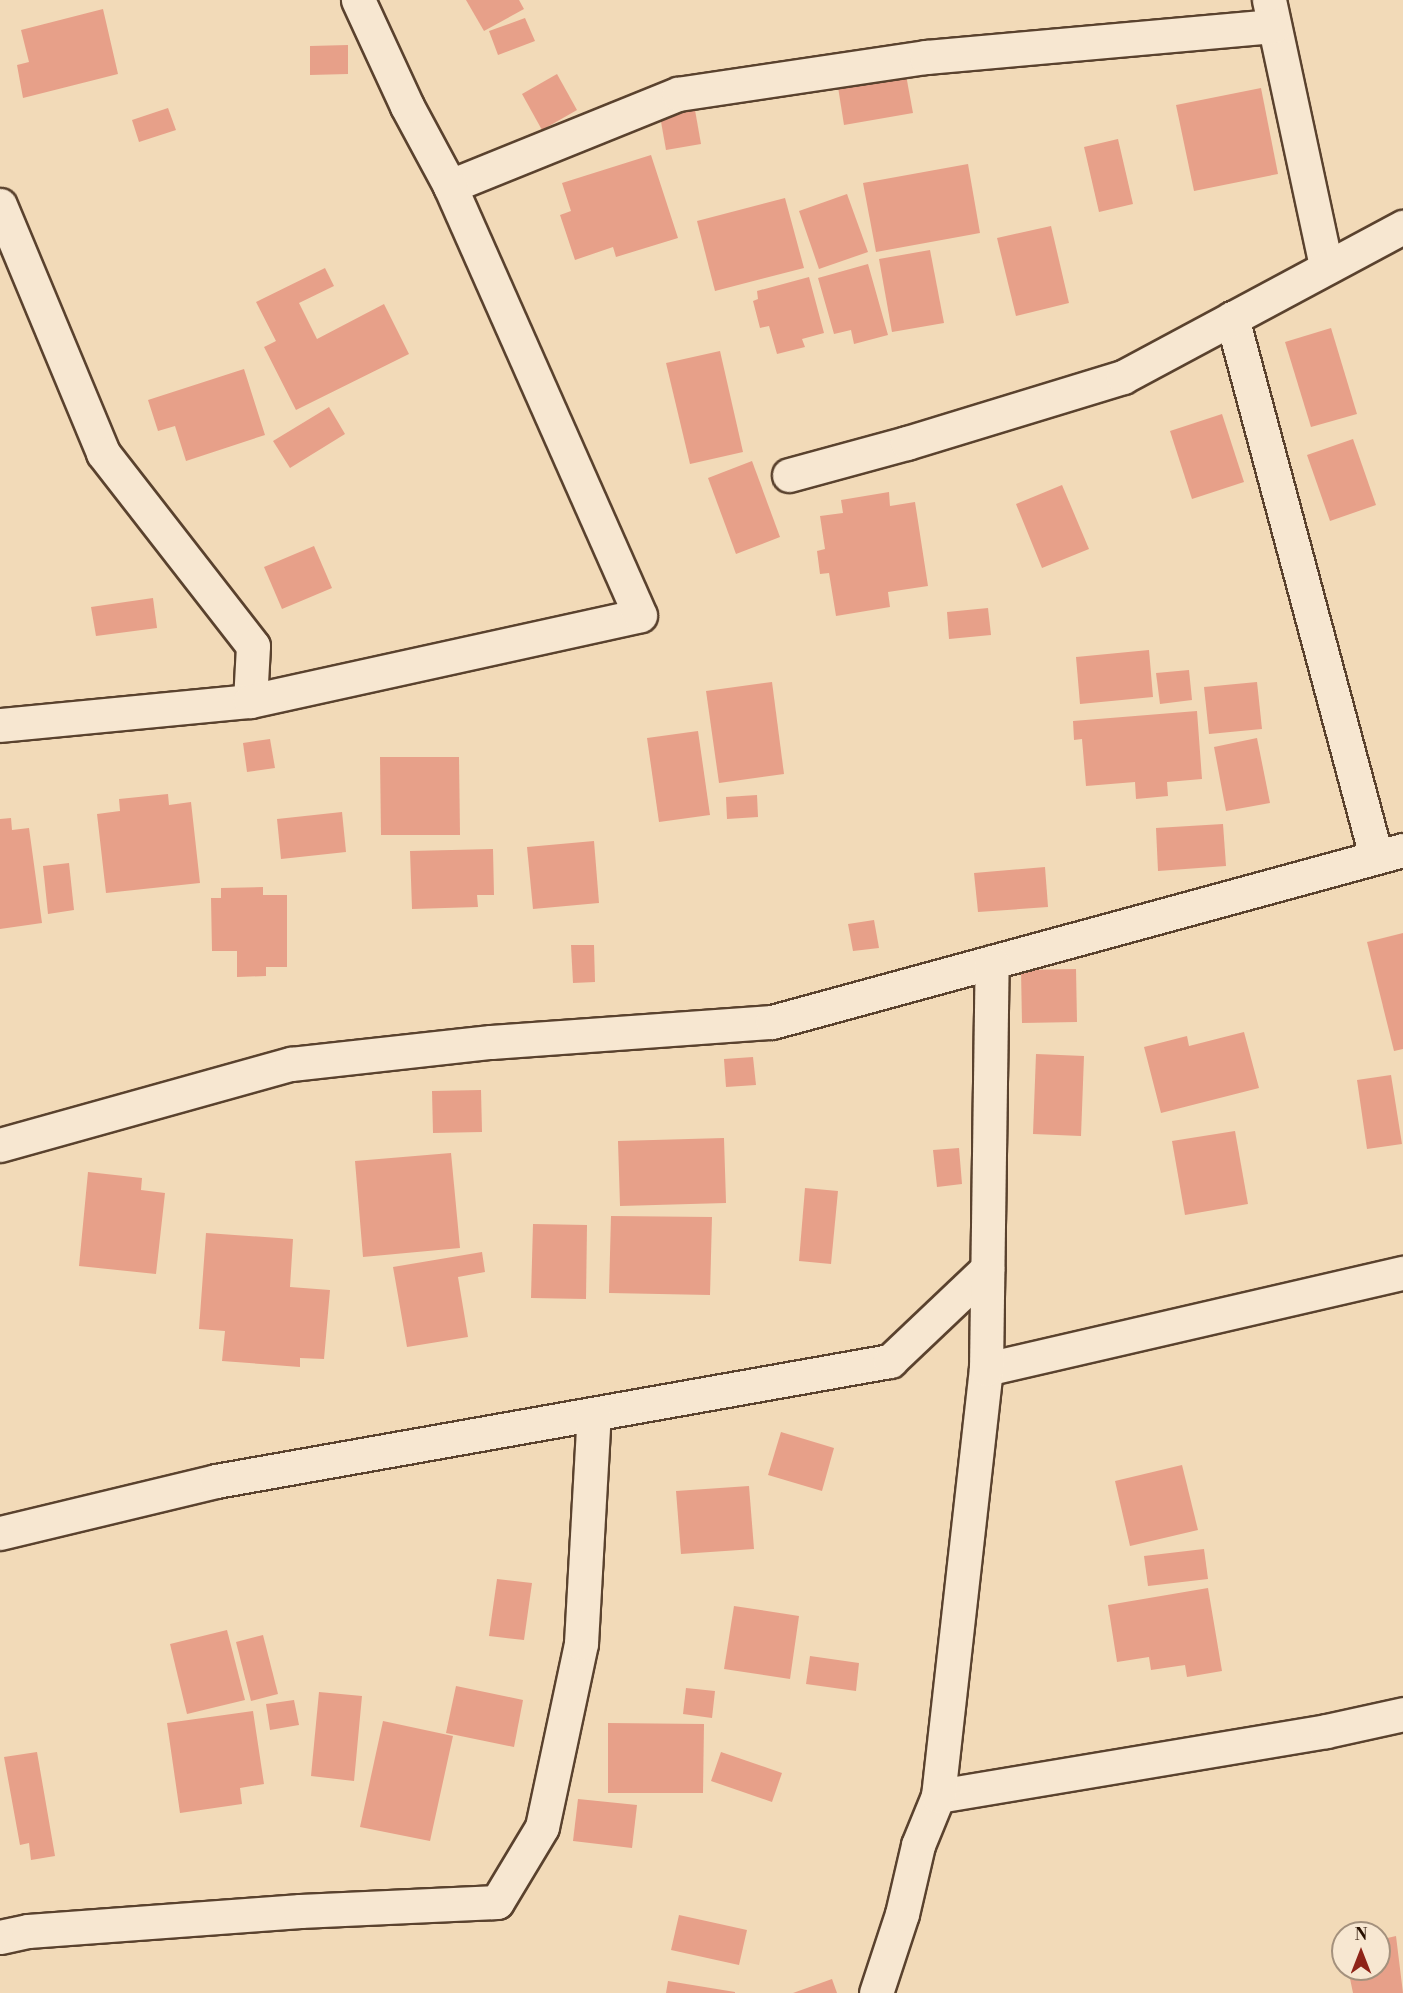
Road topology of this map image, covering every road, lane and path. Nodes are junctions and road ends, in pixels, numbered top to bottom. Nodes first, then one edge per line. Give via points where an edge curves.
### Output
1 (358, 0) edge
2 (1272, 13) edge
3 (450, 186) junction
4 (0, 205) edge
5 (1403, 227) edge
6 (1326, 267) junction
7 (1232, 318) junction
8 (789, 475) dead end
9 (250, 701) junction
10 (0, 725) edge
11 (1389, 853) edge
12 (992, 962) junction
13 (0, 1145) edge
14 (987, 1269) junction
15 (1403, 1273) edge
16 (986, 1369) junction
17 (594, 1414) junction
18 (0, 1533) edge
19 (1403, 1714) edge
20 (938, 1796) junction
21 (0, 1937) edge
22 (876, 1993) edge

1 - 3 street via 406,106
2 - 3 street via 926,57 678,94
2 - 6 street
3 - 9 street via 640,615
4 - 9 street via 103,453 253,646
5 - 6 street
6 - 7 street
7 - 8 street via 1123,377
7 - 11 street
9 - 10 street
11 - 12 street
12 - 13 street via 772,1022 491,1042 291,1064
12 - 14 street
14 - 16 street
14 - 17 street via 890,1361
15 - 16 street
16 - 20 street
17 - 18 street via 216,1481
17 - 21 street via 581,1643 542,1827 497,1902 300,1911 28,1931
19 - 20 street via 1315,1734
20 - 22 street via 918,1845 902,1914

